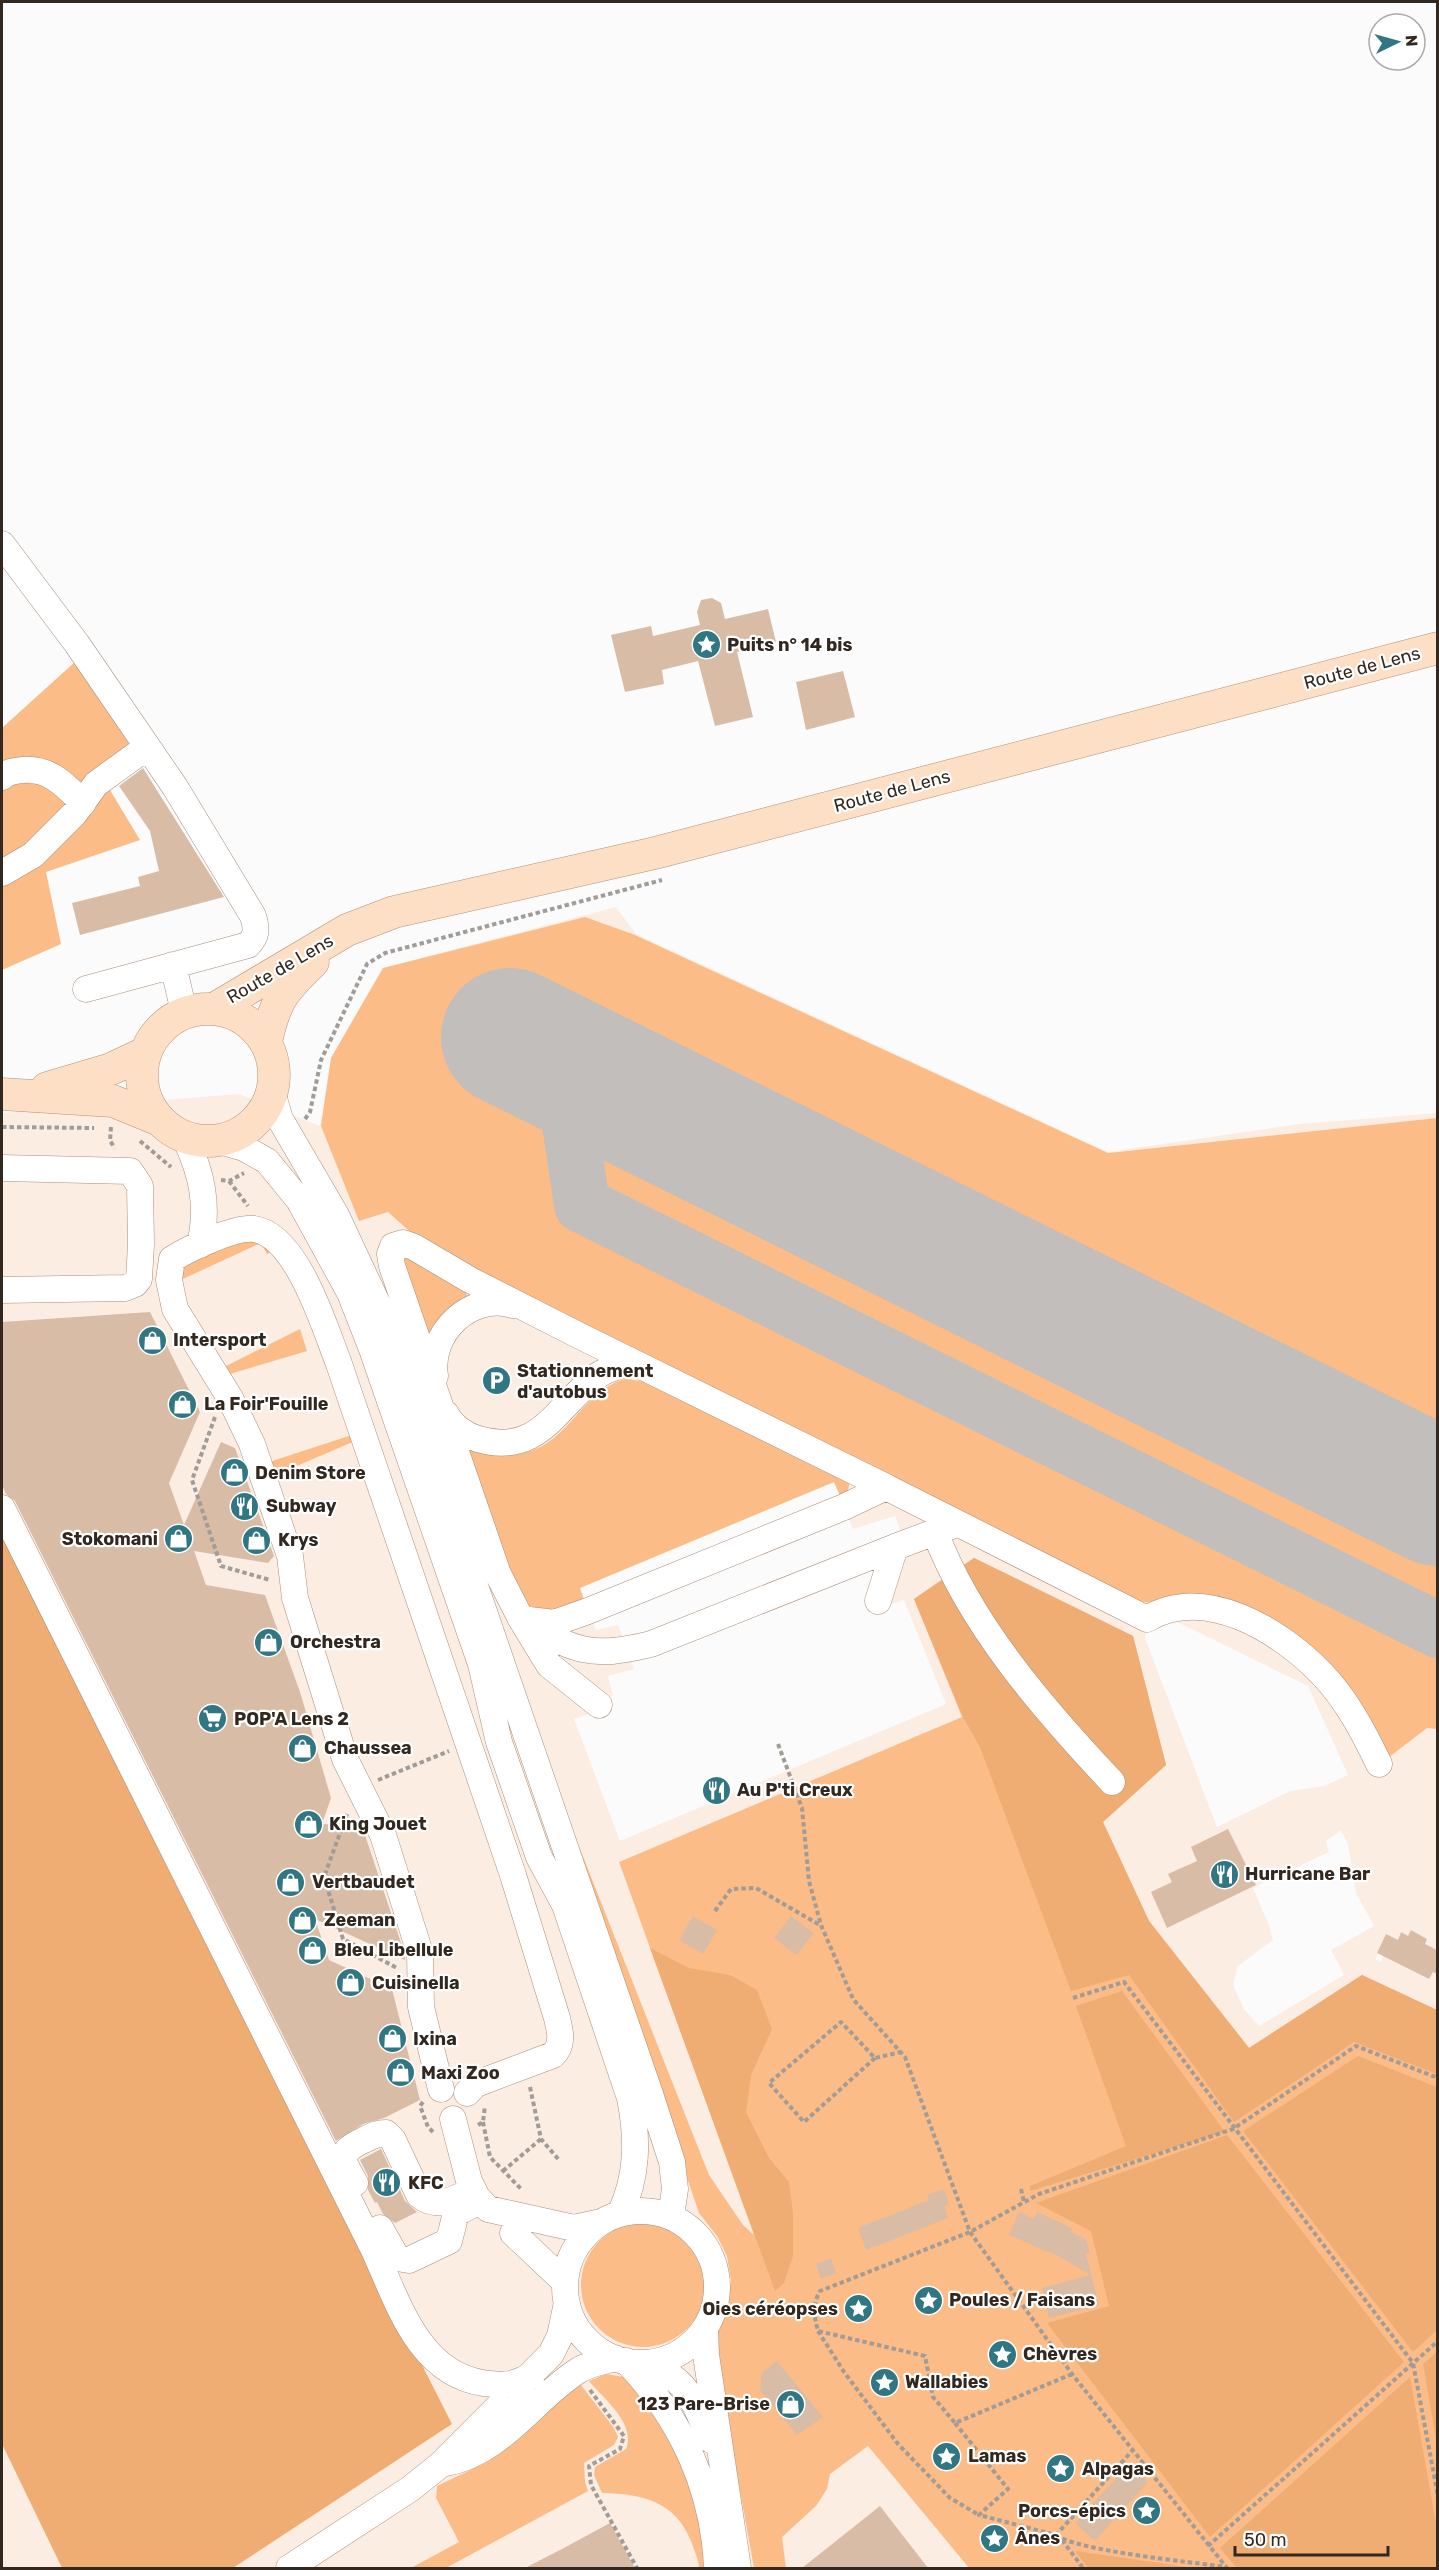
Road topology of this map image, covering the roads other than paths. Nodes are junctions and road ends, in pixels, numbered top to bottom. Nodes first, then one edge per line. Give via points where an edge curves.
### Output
1 (2, 544) edge
2 (1437, 648) edge
3 (147, 747) junction
4 (2, 777) edge
5 (83, 803) junction
6 (2, 873) edge
7 (347, 930) junction
8 (174, 965) junction
9 (86, 989) dead end
10 (199, 1010) junction
11 (266, 1042) junction
12 (145, 1053) junction
13 (272, 1092) junction
14 (11, 1094) edge
15 (145, 1128) junction
16 (185, 1138) junction
17 (220, 1141) junction
18 (2, 1168) edge
19 (141, 1244) junction
20 (200, 1245) junction
21 (172, 1258) junction
22 (125, 1288) junction
23 (2, 1290) edge
24 (175, 1309) junction
25 (534, 1312) junction
26 (632, 1362) junction
27 (437, 1395) junction
28 (886, 1487) junction
29 (2, 1508) edge
30 (946, 1528) junction
31 (895, 1546) junction
32 (498, 1574) junction
33 (472, 1582) junction
34 (878, 1601) dead end
35 (521, 1619) junction
36 (599, 1705) dead end
37 (1379, 1764) dead end
38 (1112, 1782) dead end
39 (434, 2092) junction
40 (466, 2093) junction
41 (444, 2126) junction
42 (481, 2200) junction
43 (671, 2216) junction
44 (610, 2218) junction
45 (513, 2233) dead end
46 (566, 2292) junction
47 (705, 2329) junction
48 (627, 2361) junction
49 (532, 2375) junction
50 (440, 2464) junction
51 (722, 2465) junction
52 (289, 2568) edge
53 (717, 2568) edge
54 (738, 2568) edge

1 - 3 street
2 - 7 main road, Route de Lens via 655,853 394,912
3 - 5 street via 96,784
3 - 8 street via 257,928 255,939 248,945
4 - 5 street via 7,772 37,769 59,779
5 - 6 street via 33,855
7 - 10 main road, Route de Lens
7 - 11 main road, Route de Lens via 284,990
8 - 9 street
8 - 10 street
10 - 11 main road via 234,1014 252,1025
10 - 12 main road via 167,1022
11 - 13 main road via 272,1058
12 - 14 main road via 84,1078
12 - 15 main road via 141,1070 148,1104
13 - 17 main road via 255,1122
13 - 33 street via 280,1119 336,1215 379,1307
14 - 15 main road
15 - 16 main road
16 - 17 main road
16 - 20 street via 202,1179 204,1228
17 - 44 street via 267,1161 298,1200 350,1293 372,1348 481,1664 498,1742 539,1857 565,1905 630,2098 636,2131 634,2168
18 - 19 street via 130,1172 140,1186
19 - 21 street via 158,1256
19 - 22 street via 139,1279
20 - 21 street
20 - 40 street via 252,1229 268,1233 288,1253 311,1294 355,1409 513,1875 561,2035 559,2049 553,2055 476,2084
21 - 24 street via 169,1280
22 - 23 street
22 - 24 street via 160,1293
24 - 39 street via 236,1408 252,1443 290,1556 295,1598 345,1759 383,1835 420,1953 421,2007
25 - 26 street
25 - 27 street via 505,1303 482,1304 453,1320 436,1346 433,1367
25 - 27 street via 414,1246 393,1246 392,1266
26 - 27 street via 598,1375 541,1430 524,1440 493,1444 466,1436 448,1418
26 - 28 street
27 - 32 street
28 - 30 street
28 - 35 street via 580,1614 554,1623
29 - 49 street via 374,2250 408,2326 435,2360 469,2380 516,2384
30 - 31 street
30 - 37 street via 1147,1619 1180,1605 1210,1607 1265,1631 1323,1675 1364,1734
30 - 38 street via 950,1568 1060,1727
31 - 34 street
31 - 35 street via 651,1644 621,1651 581,1650
32 - 33 street
32 - 35 street
33 - 43 street via 672,2162 675,2189
35 - 36 street via 549,1665
39 - 40 street via 458,2086
39 - 41 street
40 - 41 street via 467,2110
41 - 42 street
42 - 42 street via 426,2201 386,2133 347,2148 343,2156 397,2258 409,2260 449,2241 456,2213
42 - 44 street via 574,2228
43 - 44 street via 653,2211
43 - 47 street via 689,2226 714,2262 718,2285 715,2308
44 - 46 street via 587,2234 576,2248
45 - 46 street
46 - 48 street via 574,2322 587,2342
46 - 49 street via 560,2336 551,2354
47 - 48 street via 690,2346 667,2359
47 - 51 street
48 - 50 street via 576,2372 490,2445 463,2460
48 - 51 street via 661,2369 676,2378 689,2396
48 - 53 street via 650,2386 702,2478
49 - 50 street
50 - 52 street via 410,2489
51 - 54 street

